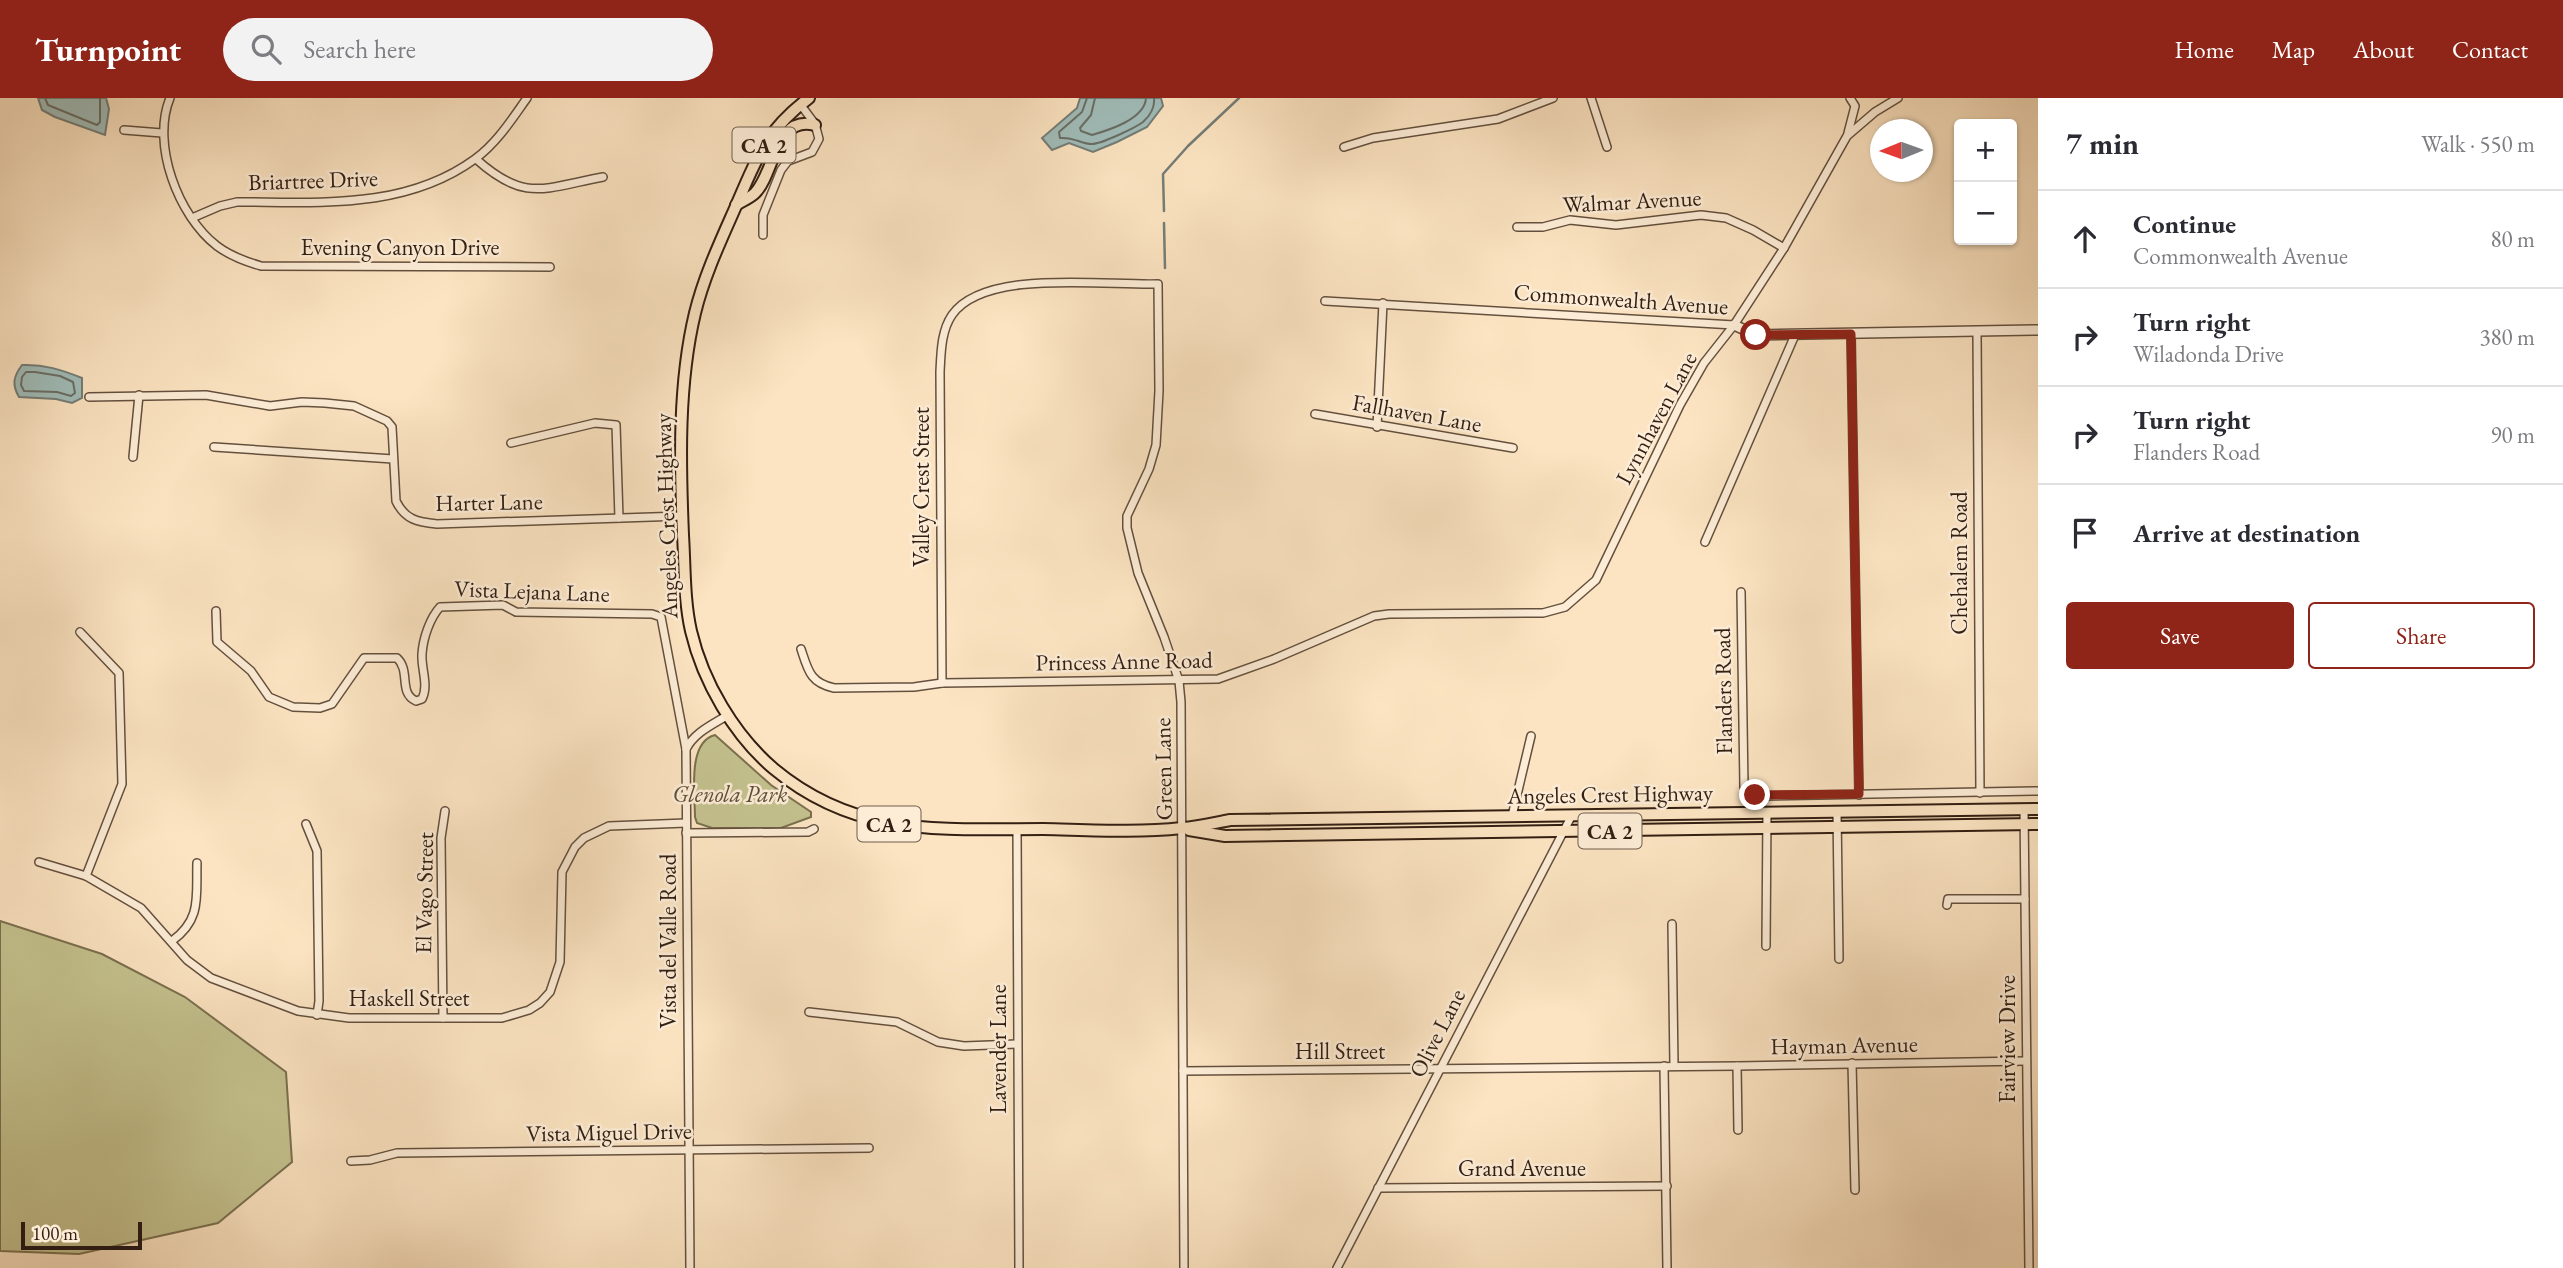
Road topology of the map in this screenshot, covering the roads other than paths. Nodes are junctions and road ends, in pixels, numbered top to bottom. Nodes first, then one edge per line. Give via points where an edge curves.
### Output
1 (170, 98) edge
2 (527, 98) edge
3 (1553, 98) edge
4 (1591, 98) edge
5 (1850, 98) edge
6 (1898, 98) edge
7 (805, 101) edge
8 (815, 125) junction
9 (124, 131) dead end
10 (162, 133) junction
11 (1847, 136) junction
12 (1344, 147) dead end
13 (1607, 148) dead end
14 (476, 159) junction
15 (603, 177) dead end
16 (736, 205) junction
17 (192, 218) junction
18 (1517, 227) dead end
19 (763, 235) dead end
20 (1784, 248) junction
21 (550, 267) dead end
22 (967, 299) joint
23 (1325, 301) dead end
24 (1383, 303) junction
25 (1734, 324) junction
26 (2038, 331) edge
27 (1977, 332) junction
28 (1851, 334) junction
29 (1795, 335) junction
30 (139, 395) junction
31 (89, 397) dead end
32 (1315, 414) dead end
33 (1377, 426) junction
34 (511, 443) dead end
35 (214, 447) dead end
36 (1513, 448) dead end
37 (133, 457) dead end
38 (393, 459) junction
39 (682, 516) junction
40 (619, 518) junction
41 (1705, 542) dead end
42 (1741, 592) dead end
43 (216, 611) dead end
44 (1543, 613) joint
45 (661, 617) joint
46 (80, 632) dead end
47 (801, 649) dead end
48 (1179, 681) junction
49 (942, 683) junction
50 (728, 715) junction
51 (1531, 736) dead end
52 (686, 749) junction
53 (2038, 792) edge
54 (1980, 793) junction
55 (1859, 794) junction
56 (2024, 809) junction
57 (2038, 809) edge
58 (445, 811) dead end
59 (1837, 811) junction
60 (1767, 812) junction
61 (1572, 815) junction
62 (1512, 816) junction
63 (686, 823) junction
64 (306, 824) dead end
65 (2038, 824) edge
66 (2024, 825) junction
67 (1837, 827) junction
68 (814, 828) dead end
69 (1183, 828) junction
70 (1768, 828) junction
71 (1017, 829) junction
72 (1564, 831) junction
73 (686, 833) junction
74 (39, 862) dead end
75 (197, 863) dead end
76 (86, 876) junction
77 (2025, 899) junction
78 (1947, 905) dead end
79 (1672, 924) dead end
80 (172, 941) junction
81 (1766, 946) dead end
82 (1839, 959) dead end
83 (809, 1012) dead end
84 (317, 1015) junction
85 (443, 1018) junction
86 (1017, 1044) junction
87 (2026, 1061) junction
88 (1852, 1063) junction
89 (1664, 1066) junction
90 (1674, 1066) junction
91 (1737, 1066) junction
92 (1440, 1070) junction
93 (1183, 1071) junction
94 (1738, 1130) dead end
95 (869, 1148) dead end
96 (689, 1149) junction
97 (351, 1161) dead end
98 (1667, 1186) junction
99 (1378, 1188) junction
100 (1855, 1189) dead end
101 (2028, 1189) junction
102 (2038, 1189) edge
103 (690, 1268) edge
104 (1019, 1268) edge
105 (1184, 1268) edge
106 (1337, 1268) edge
107 (1667, 1268) edge
108 (2029, 1268) edge

1 - 10 street
2 - 14 street, Briartree Drive
3 - 12 street via 1498,119 1373,138
4 - 13 street
5 - 11 street via 1855,111
6 - 11 street, Lynnhaven Lane
7 - 8 street
7 - 16 main road, Angeles Crest Highway / CA 2 via 770,135
8 - 16 main road via 804,122 794,126 756,192
8 - 19 street via 819,139 812,152 788,161 781,170 763,215
9 - 10 street
10 - 17 street via 168,167
11 - 20 street, Lynnhaven Lane
14 - 15 street via 508,184 524,188
14 - 17 street, Briartree Drive via 430,185 401,194 366,200 237,202
16 - 39 main road, Angeles Crest Highway / CA 2 via 693,323 685,379
17 - 21 street, Evening Canyon Drive via 216,245 261,266
18 - 20 street, Walmar Avenue via 1570,220 1616,225 1702,215 1726,218
20 - 25 street, Lynnhaven Lane
22 - 48 street, Green Lane via 1012,286 1158,284 1156,445 1127,516 1127,528 1138,573
22 - 49 street, Valley Crest Street via 952,315 941,348
23 - 24 street, Commonwealth Avenue
24 - 25 street, Commonwealth Avenue
24 - 33 street
25 - 29 street, Commonwealth Avenue via 1756,335
25 - 44 street, Lynnhaven Lane via 1680,405 1597,580 1566,607
26 - 27 street, Commonwealth Avenue
27 - 28 street, Commonwealth Avenue
27 - 54 street, Chehalem Road
28 - 29 street, Commonwealth Avenue
28 - 55 street
29 - 41 street
30 - 31 street, Harter Lane
30 - 37 street
30 - 38 street, Harter Lane via 206,395 270,406 302,402 354,406 387,421 393,433
32 - 33 street, Fallhaven Lane
33 - 36 street, Fallhaven Lane
34 - 40 street via 595,423 616,425
35 - 38 street
38 - 40 street, Harter Lane via 396,501 408,518 422,523
39 - 40 street, Harter Lane
39 - 50 main road, Angeles Crest Highway / CA 2 via 691,630 705,671
42 - 55 street, Flanders Road via 1744,787 1760,796
43 - 45 street, Vista Lejana Lane via 217,642 251,671 269,697 293,708 332,704 364,658 397,658 406,672 405,690 410,698 422,699 422,652 432,615 440,607 503,605 516,612
44 - 48 street, Princess Anne Road via 1389,614 1358,622 1229,676
45 - 52 street, Vista del Valle Road
46 - 76 street via 119,673 123,752 122,784
47 - 49 street, Princess Anne Road via 808,670 822,685 834,688
48 - 49 street, Princess Anne Road
48 - 69 street, Green Lane
50 - 52 street via 700,731
50 - 71 main road, Angeles Crest Highway / CA 2 via 774,769 832,806 886,823 921,828
51 - 62 street
52 - 63 street, Vista del Valle Road
53 - 54 street, Flanders Road
54 - 55 street, Flanders Road
56 - 57 main road, Angeles Crest Highway / CA 2
56 - 59 main road, Angeles Crest Highway / CA 2
56 - 66 street, Fairview Drive
58 - 85 street, El Vago Street via 441,838
59 - 60 main road, Angeles Crest Highway / CA 2
59 - 67 street
60 - 61 main road, Angeles Crest Highway / CA 2
60 - 70 street
61 - 62 main road, Angeles Crest Highway / CA 2
61 - 72 street, Olive Lane
62 - 69 main road, Angeles Crest Highway / CA 2 via 1230,820
63 - 73 street, Vista del Valle Road
63 - 85 street, Haskell Street via 609,826 584,838 562,872 561,953 550,992 516,1016
64 - 84 street via 317,851
65 - 66 main road, Angeles Crest Highway / CA 2
66 - 67 main road, Angeles Crest Highway / CA 2
66 - 77 street, Fairview Drive
67 - 70 main road, Angeles Crest Highway / CA 2
67 - 82 street
68 - 73 street via 808,832
69 - 71 main road, Angeles Crest Highway / CA 2
69 - 72 main road, Angeles Crest Highway / CA 2 via 1225,836
69 - 93 street, Green Lane
70 - 72 main road, Angeles Crest Highway / CA 2
70 - 81 street
71 - 86 street, Lavender Lane
72 - 92 street, Olive Lane
73 - 96 street, Vista del Valle Road
74 - 76 street, Haskell Street
75 - 80 street via 193,919
76 - 80 street, Haskell Street via 141,908
77 - 78 street via 1948,899
77 - 87 street, Fairview Drive
79 - 90 street
80 - 84 street, Haskell Street via 211,978
83 - 86 street via 897,1022 939,1042 964,1046
84 - 85 street, Haskell Street
86 - 104 street, Lavender Lane
87 - 88 street, Hayman Avenue
87 - 101 street, Fairview Drive
88 - 91 street, Hayman Avenue
88 - 100 street
89 - 90 street, Hayman Avenue
89 - 92 street, Hill Street
89 - 98 street
90 - 91 street, Hayman Avenue
91 - 94 street
92 - 93 street, Hill Street
92 - 99 street, Olive Lane
93 - 105 street, Green Lane
95 - 96 street, Vista Miguel Drive
96 - 97 street, Vista Miguel Drive via 397,1153
96 - 103 street, Vista del Valle Road
98 - 99 street, Grand Avenue
98 - 107 street
99 - 106 street, Olive Lane
101 - 102 street
101 - 108 street, Fairview Drive

